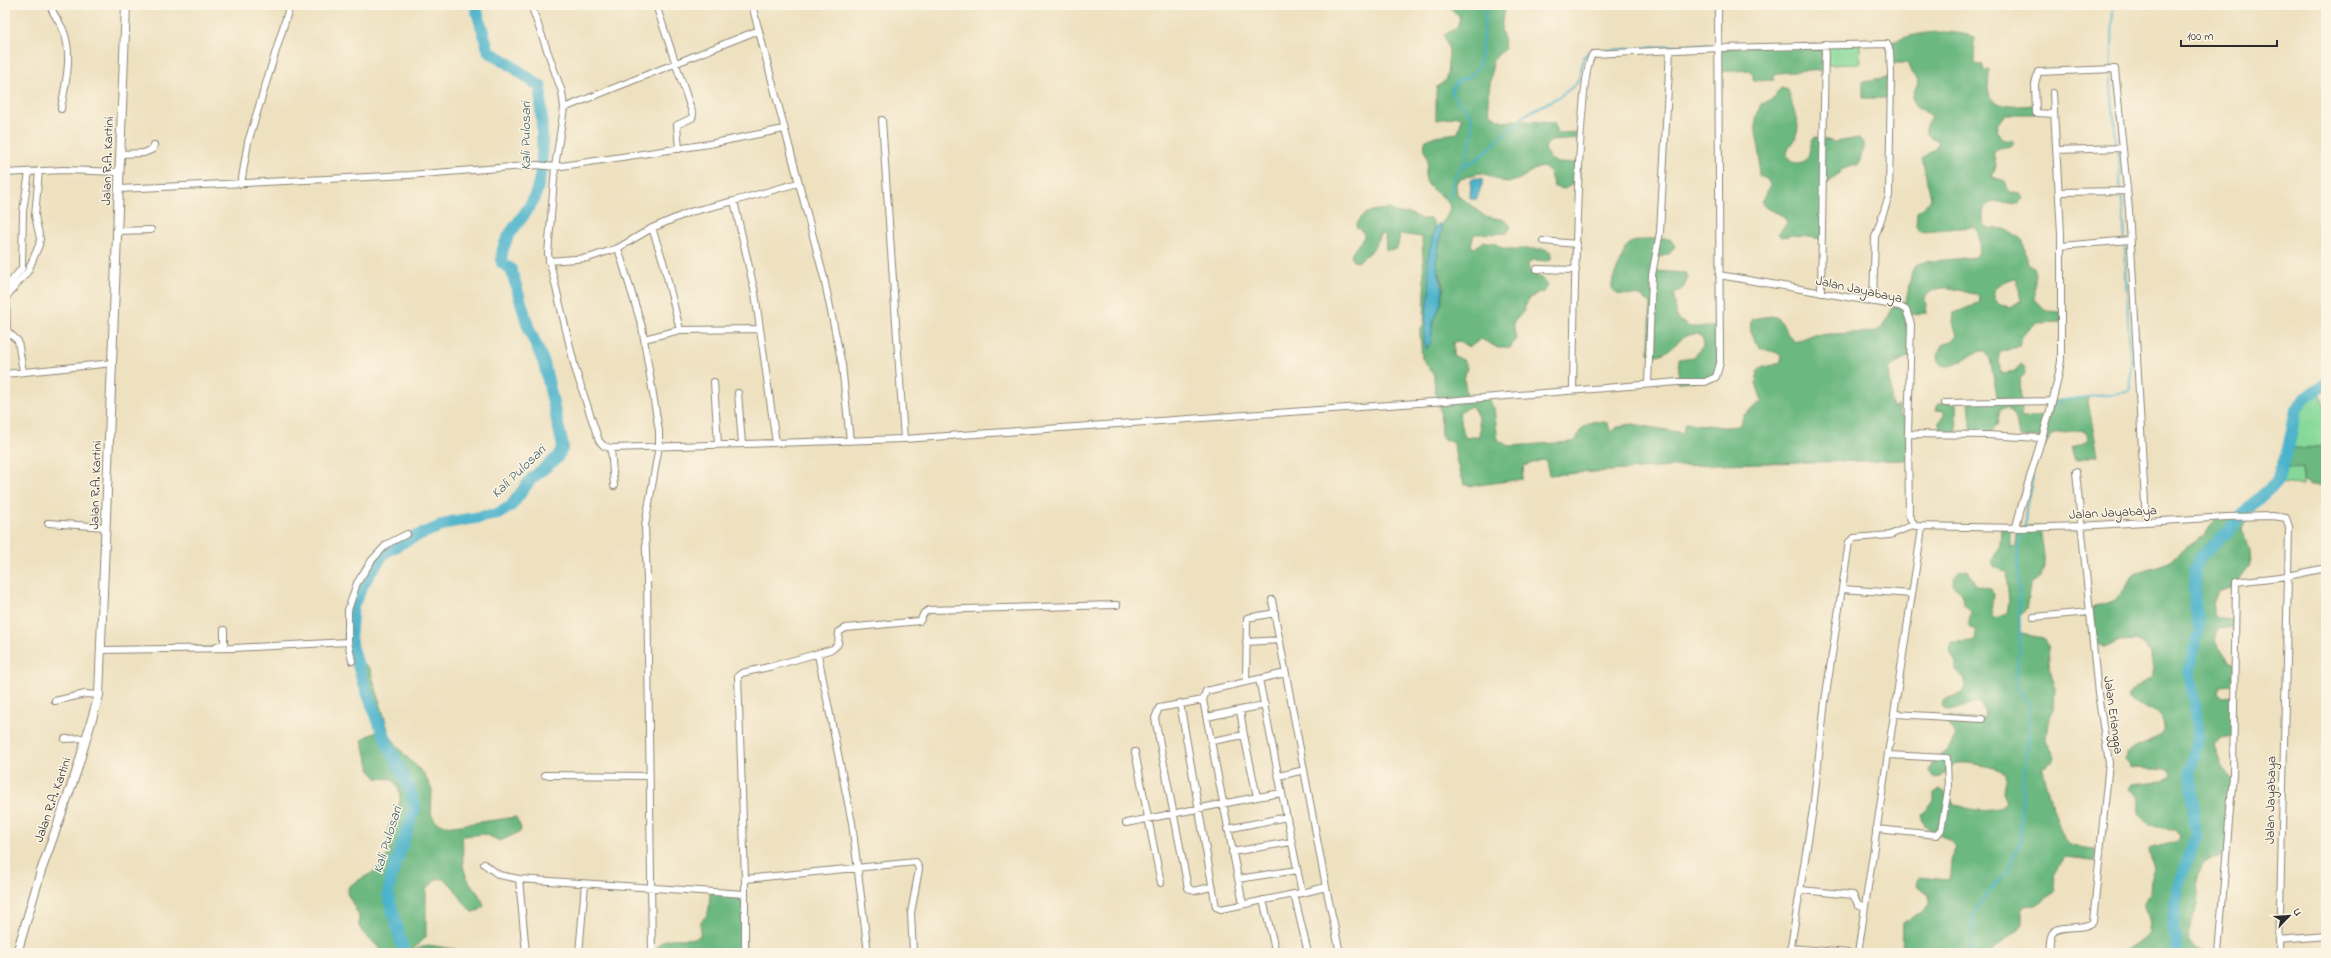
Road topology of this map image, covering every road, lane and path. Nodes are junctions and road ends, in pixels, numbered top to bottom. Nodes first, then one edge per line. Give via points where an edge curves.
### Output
1 (50, 5) edge
2 (126, 5) edge
3 (290, 5) edge
4 (531, 5) edge
5 (656, 5) edge
6 (752, 5) edge
7 (1718, 5) edge
8 (759, 30) junction
9 (1825, 44) junction
10 (1719, 48) junction
11 (1670, 51) junction
12 (676, 64) junction
13 (2053, 93) dead end
14 (564, 108) junction
15 (61, 109) dead end
16 (2054, 114) junction
17 (882, 120) dead end
18 (784, 128) junction
19 (154, 145) dead end
20 (2119, 148) junction
21 (678, 149) junction
22 (2056, 150) junction
23 (120, 154) junction
24 (555, 167) junction
25 (34, 171) junction
26 (119, 172) junction
27 (5, 174) edge
28 (798, 183) junction
29 (241, 184) junction
30 (119, 188) junction
31 (2126, 191) junction
32 (2059, 192) junction
33 (734, 201) junction
34 (652, 228) junction
35 (151, 230) dead end
36 (117, 232) junction
37 (2128, 240) junction
38 (1543, 241) dead end
39 (1577, 244) junction
40 (2061, 246) junction
41 (618, 248) junction
42 (549, 262) junction
43 (22, 268) junction
44 (1537, 269) dead end
45 (1576, 270) junction
46 (28, 271) junction
47 (1719, 275) junction
48 (5, 289) edge
49 (1821, 293) junction
50 (1873, 302) junction
51 (760, 329) junction
52 (680, 330) junction
53 (644, 338) junction
54 (113, 363) junction
55 (24, 372) junction
56 (5, 374) edge
57 (714, 382) dead end
58 (1648, 384) junction
59 (1574, 390) junction
60 (738, 393) dead end
61 (2052, 401) junction
62 (1944, 403) dead end
63 (1908, 434) junction
64 (2041, 438) junction
65 (904, 439) junction
66 (850, 441) junction
67 (776, 443) junction
68 (718, 444) junction
69 (742, 444) junction
70 (659, 446) junction
71 (612, 448) junction
72 (2076, 472) dead end
73 (614, 486) dead end
74 (2146, 522) junction
75 (48, 523) dead end
76 (1913, 525) junction
77 (2080, 526) junction
78 (106, 527) junction
79 (2021, 527) junction
80 (1922, 528) junction
81 (407, 534) dead end
82 (2326, 568) edge
83 (2288, 576) junction
84 (1842, 589) junction
85 (1912, 594) junction
86 (1272, 600) dead end
87 (1117, 605) dead end
88 (2089, 612) junction
89 (1275, 613) junction
90 (2034, 617) dead end
91 (224, 630) dead end
92 (1280, 640) junction
93 (348, 642) junction
94 (1246, 642) junction
95 (102, 649) junction
96 (818, 655) junction
97 (352, 661) dead end
98 (1286, 673) junction
99 (1259, 679) junction
100 (1246, 682) junction
101 (99, 695) junction
102 (1203, 700) junction
103 (55, 701) dead end
104 (1180, 703) junction
105 (1265, 705) junction
106 (1240, 710) junction
107 (1895, 714) junction
108 (1207, 717) junction
109 (1982, 719) dead end
110 (1244, 734) junction
111 (86, 738) junction
112 (65, 740) dead end
113 (1212, 741) junction
114 (1135, 752) dead end
115 (1888, 755) junction
116 (1304, 770) junction
117 (545, 775) dead end
118 (649, 776) junction
119 (1279, 776) junction
120 (1282, 793) junction
121 (1257, 797) junction
122 (1222, 804) junction
123 (1198, 809) junction
124 (1174, 814) junction
125 (1287, 817) junction
126 (1148, 819) junction
127 (1126, 823) dead end
128 (1227, 829) junction
129 (1876, 829) junction
130 (1291, 842) junction
131 (1232, 852) junction
132 (484, 864) dead end
133 (857, 867) junction
134 (1296, 870) junction
135 (519, 879) junction
136 (745, 879) junction
137 (1238, 879) junction
138 (1161, 882) dead end
139 (584, 884) junction
140 (1211, 887) junction
141 (1326, 887) junction
142 (651, 889) junction
143 (1800, 890) junction
144 (1302, 893) junction
145 (745, 894) junction
146 (1294, 894) junction
147 (1262, 900) junction
148 (1243, 904) junction
149 (1864, 907) junction
150 (2326, 936) edge
151 (2279, 940) junction
152 (1790, 951) edge
153 (17, 953) edge
154 (526, 953) edge
155 (579, 953) edge
156 (652, 953) edge
157 (745, 953) edge
158 (868, 953) edge
159 (912, 953) edge
160 (1276, 953) edge
161 (1308, 953) edge
162 (1340, 953) edge
163 (1849, 953) edge
164 (1858, 953) edge
165 (2048, 953) edge
166 (2218, 953) edge
167 (2279, 953) edge

1 - 15 street via 64,32 67,45 68,62
2 - 23 main road, Jalan R.A. Kartini
3 - 29 street via 248,142
4 - 14 street via 562,92
5 - 12 street
6 - 8 street
7 - 10 street
8 - 12 street
8 - 18 street
9 - 10 street
9 - 49 street
9 - 50 street via 1885,43 1890,51 1889,196 1875,237
10 - 11 street
10 - 47 street
11 - 39 street via 1602,53 1593,54 1590,58 1581,120
11 - 58 street via 1660,232 1652,276
12 - 14 street
12 - 21 street via 693,115 692,118 676,125
13 - 16 street
14 - 24 street
16 - 20 street via 2036,113 2035,84 2038,72 2115,69
16 - 22 street
17 - 65 street
18 - 21 street
18 - 28 street
19 - 23 street via 153,149 144,153
20 - 22 street
20 - 31 street
21 - 24 street
22 - 32 street
23 - 26 main road, Jalan R.A. Kartini
24 - 29 street via 537,165
24 - 42 street
25 - 26 street
25 - 27 street
25 - 43 street via 23,211
25 - 46 street via 35,216 40,239
26 - 30 main road, Jalan R.A. Kartini
28 - 33 street
28 - 66 street via 824,278 840,357
29 - 30 street
30 - 36 main road, Jalan R.A. Kartini
31 - 32 street
31 - 37 street
32 - 40 street
33 - 34 street via 690,212
33 - 51 street via 755,293
34 - 41 street
34 - 52 street
35 - 36 street
36 - 54 main road, Jalan R.A. Kartini
37 - 40 street
37 - 74 street
38 - 39 street
39 - 45 street
40 - 61 street via 2062,342 2058,381
41 - 42 street via 588,258
41 - 53 street
42 - 71 street via 576,368 594,426 604,446
43 - 46 street
43 - 48 street
44 - 45 street
45 - 59 street
46 - 55 street via 6,298 7,331 18,341
47 - 49 street, Jalan Jayabaya
47 - 58 street via 1720,363 1716,377 1705,382
49 - 50 street, Jalan Jayabaya
50 - 63 street, Jalan Jayabaya via 1899,306 1909,315 1911,324
51 - 52 street
51 - 67 street
52 - 53 street
53 - 70 street via 659,431
54 - 55 street
54 - 78 main road, Jalan R.A. Kartini
55 - 56 street
57 - 68 street
58 - 59 street
59 - 65 street via 1375,407
60 - 69 street
61 - 62 street
61 - 64 street
63 - 64 street
63 - 76 street, Jalan Jayabaya via 1910,516
64 - 79 street
65 - 66 street
66 - 67 street
67 - 69 street
68 - 69 street
68 - 70 street
70 - 71 street
70 - 118 street via 645,535 648,579
71 - 73 street
72 - 77 street, Jalan Erlangga
74 - 77 street, Jalan Jayabaya
74 - 83 street, Jalan Jayabaya via 2234,516 2286,518 2289,527
75 - 78 street
76 - 80 street, Jalan Jayabaya
76 - 84 street via 1890,535 1850,540
77 - 79 street, Jalan Jayabaya
77 - 88 street, Jalan Erlangga
78 - 95 main road, Jalan R.A. Kartini
79 - 80 street, Jalan Jayabaya
80 - 85 street
81 - 93 street via 387,544 372,560 358,583 348,610
82 - 83 street
83 - 151 street, Jalan Jayabaya
83 - 166 street via 2236,582 2233,774
84 - 85 street
84 - 143 street
85 - 107 street
86 - 89 street
87 - 96 street via 929,610 920,621 841,630 837,646
88 - 90 street
88 - 165 street, Jalan Erlangga via 2109,763 2094,919 2087,926 2056,930 2052,934
89 - 92 street
89 - 94 street via 1248,617
91 - 95 street via 224,644 221,646
92 - 94 street
92 - 98 street
93 - 95 street via 234,648
93 - 97 street
94 - 100 street
95 - 101 main road, Jalan R.A. Kartini
96 - 133 street via 843,770
96 - 136 street via 738,676
98 - 99 street
98 - 116 street
99 - 100 street
99 - 105 street
100 - 102 street via 1206,691
101 - 103 street via 85,694
101 - 111 main road, Jalan R.A. Kartini
102 - 104 street
102 - 108 street
104 - 123 street
104 - 124 street via 1159,708 1155,718
105 - 106 street
105 - 119 street
106 - 108 street
106 - 110 street
107 - 109 street
107 - 115 street
108 - 113 street
110 - 113 street
110 - 121 street
111 - 112 street
111 - 153 main road, Jalan R.A. Kartini via 41,871
113 - 122 street
114 - 126 street
115 - 129 street
115 - 129 street via 1947,758 1948,790 1941,830 1937,835
116 - 119 street
116 - 141 street
117 - 118 street
118 - 142 street
119 - 120 street
120 - 121 street
120 - 125 street
121 - 122 street
122 - 123 street
122 - 128 street
123 - 124 street
123 - 140 street
124 - 126 street
124 - 140 street via 1188,888 1194,891
125 - 128 street
125 - 130 street
126 - 127 street
126 - 138 street
128 - 131 street
129 - 149 street
130 - 131 street
130 - 134 street
131 - 137 street
132 - 135 street via 499,875
133 - 136 street
133 - 158 street
133 - 159 street via 918,864 911,913
134 - 137 street
134 - 144 street
135 - 139 street
135 - 154 street
136 - 145 street
137 - 148 street
139 - 142 street
139 - 155 street
140 - 148 street via 1217,909
141 - 144 street
141 - 162 street
142 - 145 street
142 - 156 street
143 - 149 street via 1853,895 1858,904
143 - 152 street
144 - 146 street
145 - 157 street
146 - 147 street
146 - 161 street
147 - 148 street
147 - 160 street
149 - 164 street
150 - 151 street
151 - 167 street, Jalan Jayabaya
152 - 163 street

